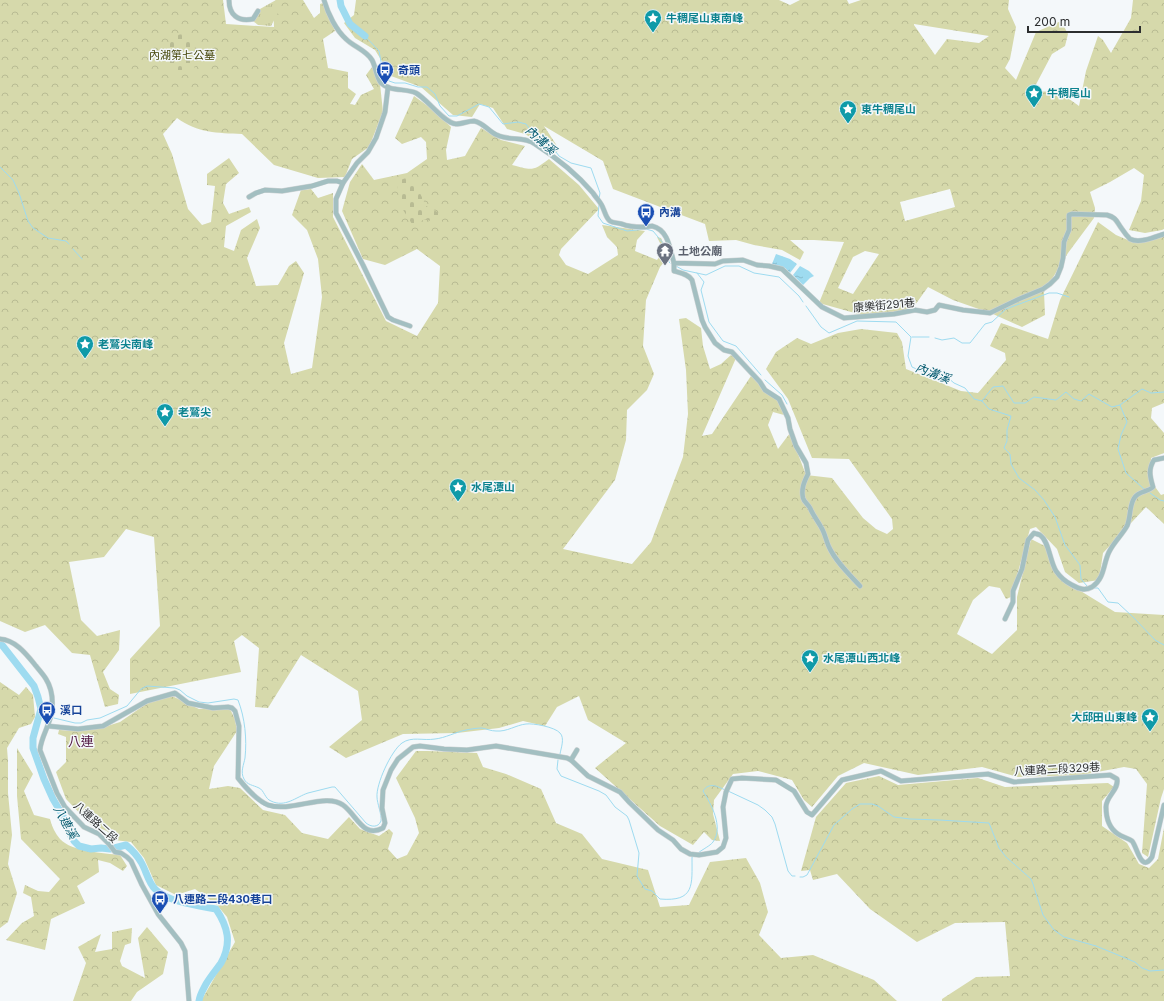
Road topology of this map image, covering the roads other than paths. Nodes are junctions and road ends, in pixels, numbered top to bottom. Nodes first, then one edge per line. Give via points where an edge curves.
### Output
1 (229, 0) edge
2 (324, 0) edge
3 (258, 11) dead end
4 (388, 87) junction
5 (343, 183) junction
6 (249, 197) dead end
7 (1164, 234) edge
8 (674, 263) junction
9 (410, 326) dead end
10 (1164, 458) edge
11 (860, 586) dead end
12 (1004, 620) dead end
13 (0, 639) edge
14 (48, 726) junction
15 (577, 750) dead end
16 (571, 760) junction
17 (1164, 805) edge
18 (189, 1001) edge

1 - 3 street via 229,8 237,17 253,19
2 - 4 street via 339,30 346,39 366,53 381,82
4 - 5 street via 385,112 376,138
4 - 8 street via 415,92 456,124 476,121 496,135 533,142 585,183 610,221 628,226 651,226 659,229 670,246
5 - 6 street via 328,181 282,191 266,190
5 - 9 street via 336,199 336,213 388,317
7 - 8 street, 康樂街291巷 via 1140,240 1130,239 1112,216 1069,215 1069,230 1057,277 1043,289 990,313 939,305 935,310 927,312 915,310 844,318 822,307 782,269 744,260 715,264
8 - 11 street via 674,270 692,280 702,320 715,343 732,352 765,390 779,399 788,418 796,446 806,463 808,474 802,491 804,500 822,528 836,559
10 - 12 street via 1154,460 1151,465 1149,474 1153,487 1135,496 1127,526 1109,552 1098,583 1090,588 1081,589 1065,581 1056,571 1045,542 1040,535 1034,533 1028,540 1022,569 1013,591 1013,602
13 - 14 street, 八連路二段 via 6,639 23,651 46,678 51,690 53,707
14 - 16 street, 八連路二段329巷 via 103,726 147,701 175,693 188,703 213,708 232,708 239,726 238,778 253,795 266,804 287,807 319,801 338,801 366,829 372,831 383,828 385,823 382,798 391,770 398,759 413,747 467,750 496,746
14 - 18 street, 八連路二段 via 40,750 57,793 65,807 84,827 99,834 115,852 131,860 158,914 185,951
15 - 16 street
16 - 17 street, 八連路二段329巷 via 588,776 620,792 681,849 699,855 716,852 723,847 726,838 723,807 732,779 776,780 794,791 812,815 842,780 881,771 902,781 988,774 1014,782 1110,775 1117,779 1118,783 1106,805 1110,827 1132,840 1140,859 1144,862 1152,857

